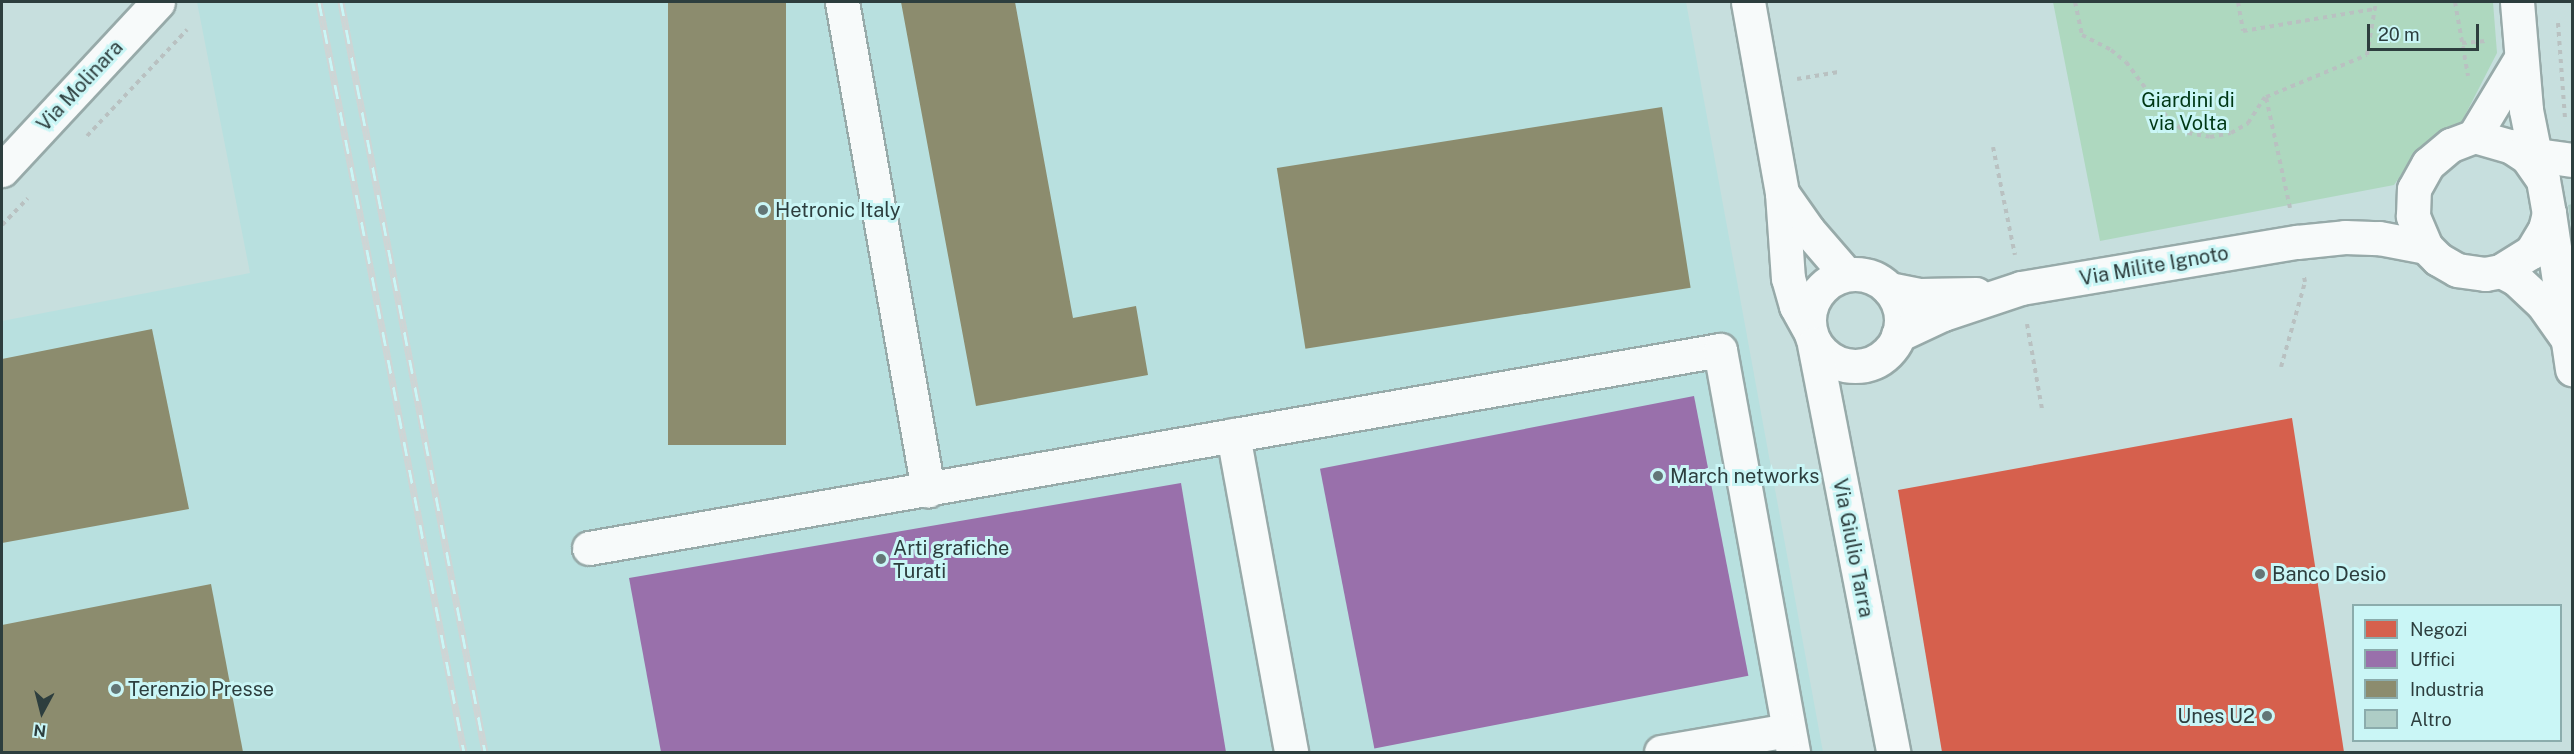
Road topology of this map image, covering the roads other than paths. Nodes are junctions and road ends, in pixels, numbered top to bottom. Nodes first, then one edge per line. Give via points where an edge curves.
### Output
1 (158, 2) edge
2 (842, 2) edge
3 (1748, 2) edge
4 (2517, 2) edge
5 (2521, 58) junction
6 (2474, 136) junction
7 (2572, 160) edge
8 (2, 170) edge
9 (2538, 179) junction
10 (2572, 181) edge
11 (1782, 193) junction
12 (2414, 206) junction
13 (2297, 242) junction
14 (2426, 247) junction
15 (2501, 271) junction
16 (1846, 274) junction
17 (1889, 289) junction
18 (2011, 291) junction
19 (1898, 335) junction
20 (1812, 336) junction
21 (2571, 355) edge
22 (1233, 435) junction
23 (928, 490) junction
24 (589, 548) dead end
25 (1791, 741) edge
26 (1291, 753) edge
27 (1660, 753) edge
28 (1893, 753) edge

1 - 8 street, Via Molinara
2 - 23 street
3 - 11 street
4 - 5 street
5 - 6 street
5 - 9 street
6 - 9 street via 2510,146
6 - 12 street via 2451,145 2428,164 2414,189
7 - 9 street
9 - 10 street via 2559,188
9 - 15 street via 2545,229 2531,252
9 - 21 street
11 - 16 street
11 - 20 street via 1788,278 1796,306
12 - 13 street, Via Milite Ignoto via 2364,226
12 - 14 street via 2413,216
13 - 14 street, Via Milite Ignoto via 2379,238
13 - 18 street, Via Milite Ignoto
14 - 15 street via 2457,270 2485,274
15 - 21 street via 2542,303
16 - 17 street via 1878,279
16 - 20 street via 1821,288 1808,314
17 - 18 street, Via Milite Ignoto via 1929,295
17 - 19 street via 1900,311
18 - 19 street, Via Milite Ignoto via 1943,314
19 - 20 street via 1882,358 1854,367 1832,360
20 - 28 street, Via Giulio Tarra
22 - 23 street
22 - 25 street via 1720,350
22 - 26 street
23 - 24 street
25 - 27 street

